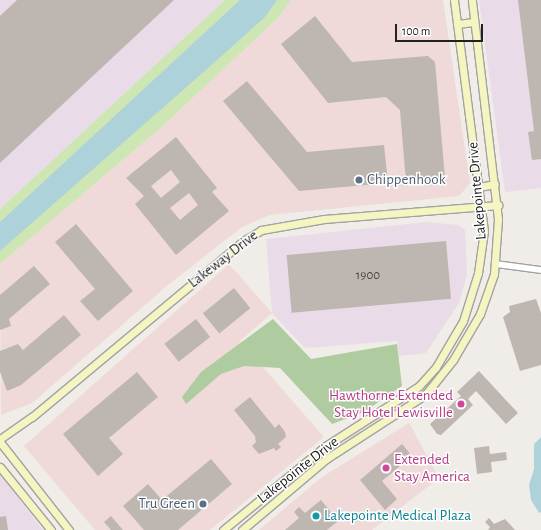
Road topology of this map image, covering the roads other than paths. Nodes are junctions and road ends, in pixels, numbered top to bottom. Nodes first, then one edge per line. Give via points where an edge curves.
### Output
1 (454, 0) edge
2 (472, 0) edge
3 (474, 22) junction
4 (457, 24) junction
5 (495, 184) junction
6 (479, 187) junction
7 (498, 205) junction
8 (481, 207) junction
9 (496, 264) junction
10 (541, 270) edge
11 (403, 399) junction
12 (410, 407) junction
13 (0, 441) edge
14 (0, 467) edge
15 (227, 529) edge
16 (51, 530) edge
17 (69, 530) edge
18 (242, 530) edge

1 - 4 main road, Lakepointe Drive
2 - 3 main road, Lakepointe Drive
3 - 4 main road
3 - 5 main road, Lakepointe Drive
4 - 6 main road, Lakepointe Drive
5 - 6 main road
5 - 7 main road, Lakepointe Drive
6 - 8 main road, Lakepointe Drive
7 - 8 main road, Lakeway Drive
7 - 9 main road, Lakepointe Drive
8 - 11 main road, Lakepointe Drive via 481,257 463,321 436,367
8 - 13 main road, Lakeway Drive via 324,218 261,230 243,240
9 - 10 street
9 - 12 main road, Lakepointe Drive via 487,296 470,332 444,372
11 - 12 main road
11 - 15 main road, Lakepointe Drive via 324,447
12 - 18 main road, Lakepointe Drive via 326,459
13 - 17 main road
14 - 16 main road

